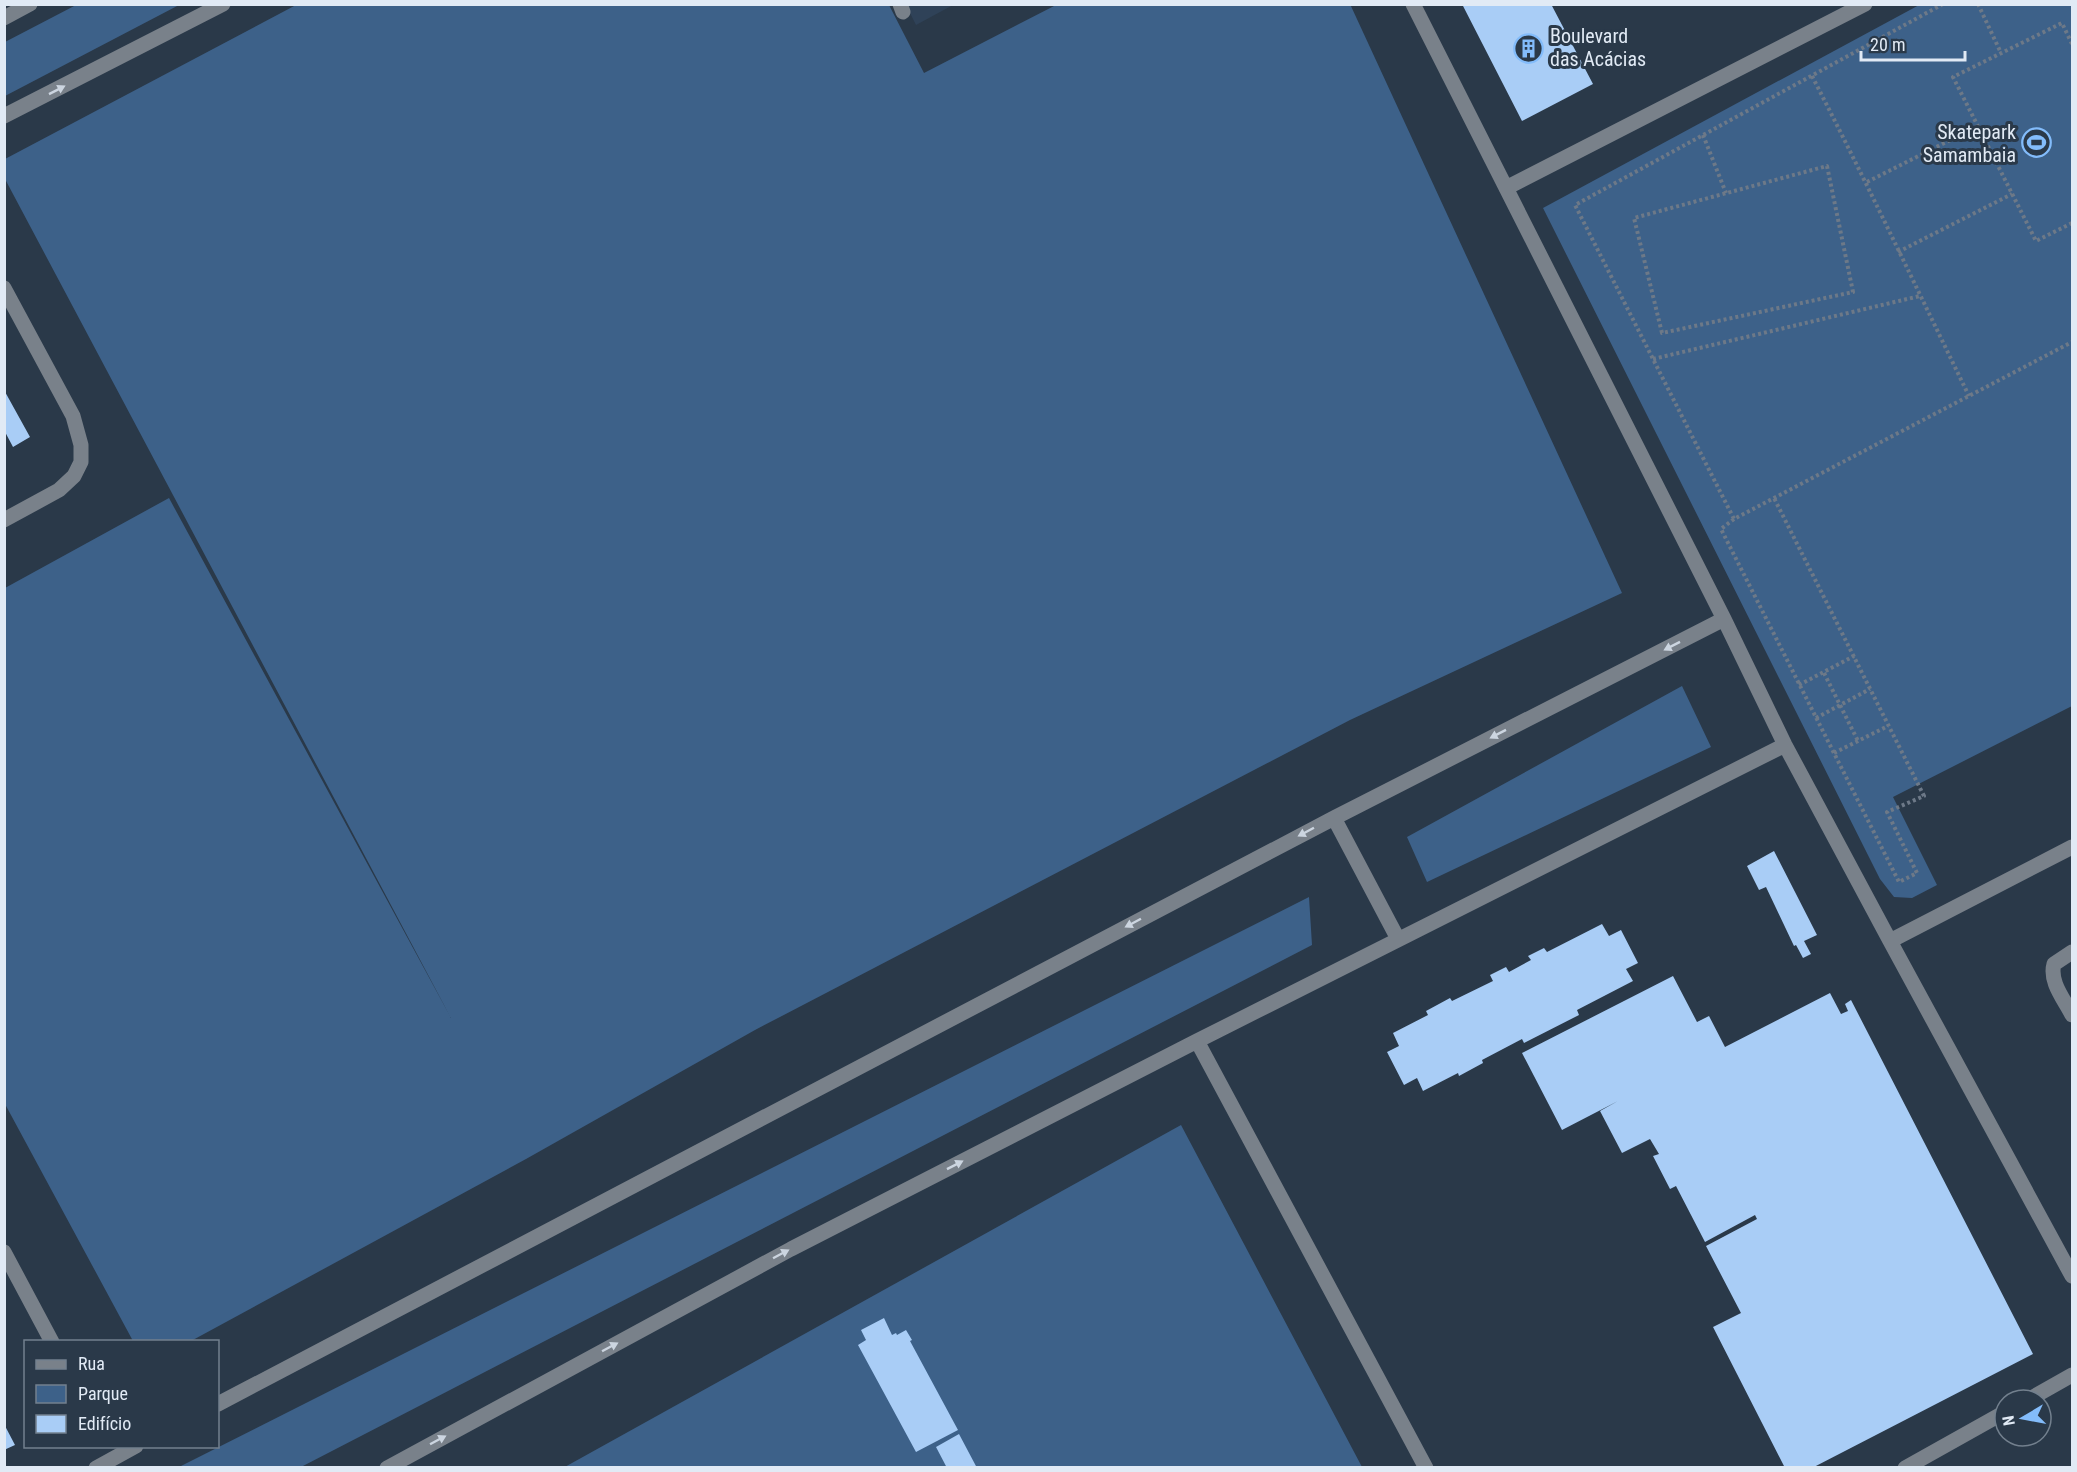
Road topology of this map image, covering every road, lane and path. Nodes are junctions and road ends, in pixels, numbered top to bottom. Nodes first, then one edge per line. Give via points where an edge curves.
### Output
1 (30, 4) edge
2 (223, 4) edge
3 (1413, 4) edge
4 (1865, 4) edge
5 (1943, 4) edge
6 (1978, 4) edge
7 (4, 18) edge
8 (2073, 44) edge
9 (2001, 53) junction
10 (1812, 76) junction
11 (4, 116) edge
12 (1978, 126) junction
13 (1703, 135) junction
14 (1867, 182) junction
15 (1506, 188) junction
16 (1726, 193) junction
17 (2012, 194) junction
18 (2073, 223) edge
19 (1898, 252) junction
20 (4, 288) edge
21 (1920, 296) junction
22 (2073, 342) edge
23 (1653, 359) junction
24 (1969, 396) junction
25 (1774, 498) junction
26 (1734, 519) junction
27 (4, 520) edge
28 (1724, 619) junction
29 (1854, 656) junction
30 (1824, 672) junction
31 (1799, 685) junction
32 (1870, 689) junction
33 (1840, 705) junction
34 (1816, 718) junction
35 (1888, 726) junction
36 (1858, 741) junction
37 (1785, 745) junction
38 (1834, 753) junction
39 (1334, 818) junction
40 (2073, 847) edge
41 (1398, 939) junction
42 (1890, 941) junction
43 (2073, 952) edge
44 (2073, 1015) edge
45 (1197, 1041) junction
46 (4, 1252) edge
47 (2073, 1276) edge
48 (51, 1340) edge
49 (2073, 1375) edge
50 (2050, 1388) edge
51 (219, 1403) edge
52 (1993, 1419) edge
53 (132, 1448) edge
54 (114, 1457) edge
55 (96, 1467) edge
56 (387, 1467) edge
57 (1426, 1467) edge
58 (1905, 1467) edge

1 - 7 street
11 -> 2 street
3 - 15 street
4 - 15 street
5 - 10 path
6 - 9 path
8 - 9 path via 2062,23
9 - 12 path via 1953,77
10 - 13 path
10 - 14 path
12 - 14 path
12 - 17 path
13 - 16 path
13 - 23 path via 1575,204
14 - 19 path
15 - 28 street
16 - 16 path via 1634,218 1662,333 1853,292 1827,166
17 - 18 path via 2036,241
17 - 19 path
19 - 21 path
20 - 27 street via 73,416 81,462 74,476 59,490
21 - 23 path
21 - 24 path
22 - 24 path
23 - 26 path
24 - 25 path
25 - 26 path
25 - 29 path
26 - 31 path via 1721,529
28 - 37 street
28 -> 39 street
29 - 30 path
29 - 32 path
30 - 31 path
30 - 33 path
31 - 34 path
32 - 33 path
32 - 35 path
33 - 34 path
33 - 36 path
34 - 38 path
35 - 36 path
35 - 38 path via 1924,796 1887,812 1917,873 1899,882
36 - 38 path
37 - 41 street
37 - 42 street
39 - 41 street
39 -> 51 street
40 - 42 street
41 - 45 street
42 - 47 street
43 - 44 street via 2054,964 2052,970
56 -> 45 street via 791,1249
45 - 57 street
46 - 48 street
49 - 50 street
52 - 58 street
53 - 54 street
54 - 55 street

